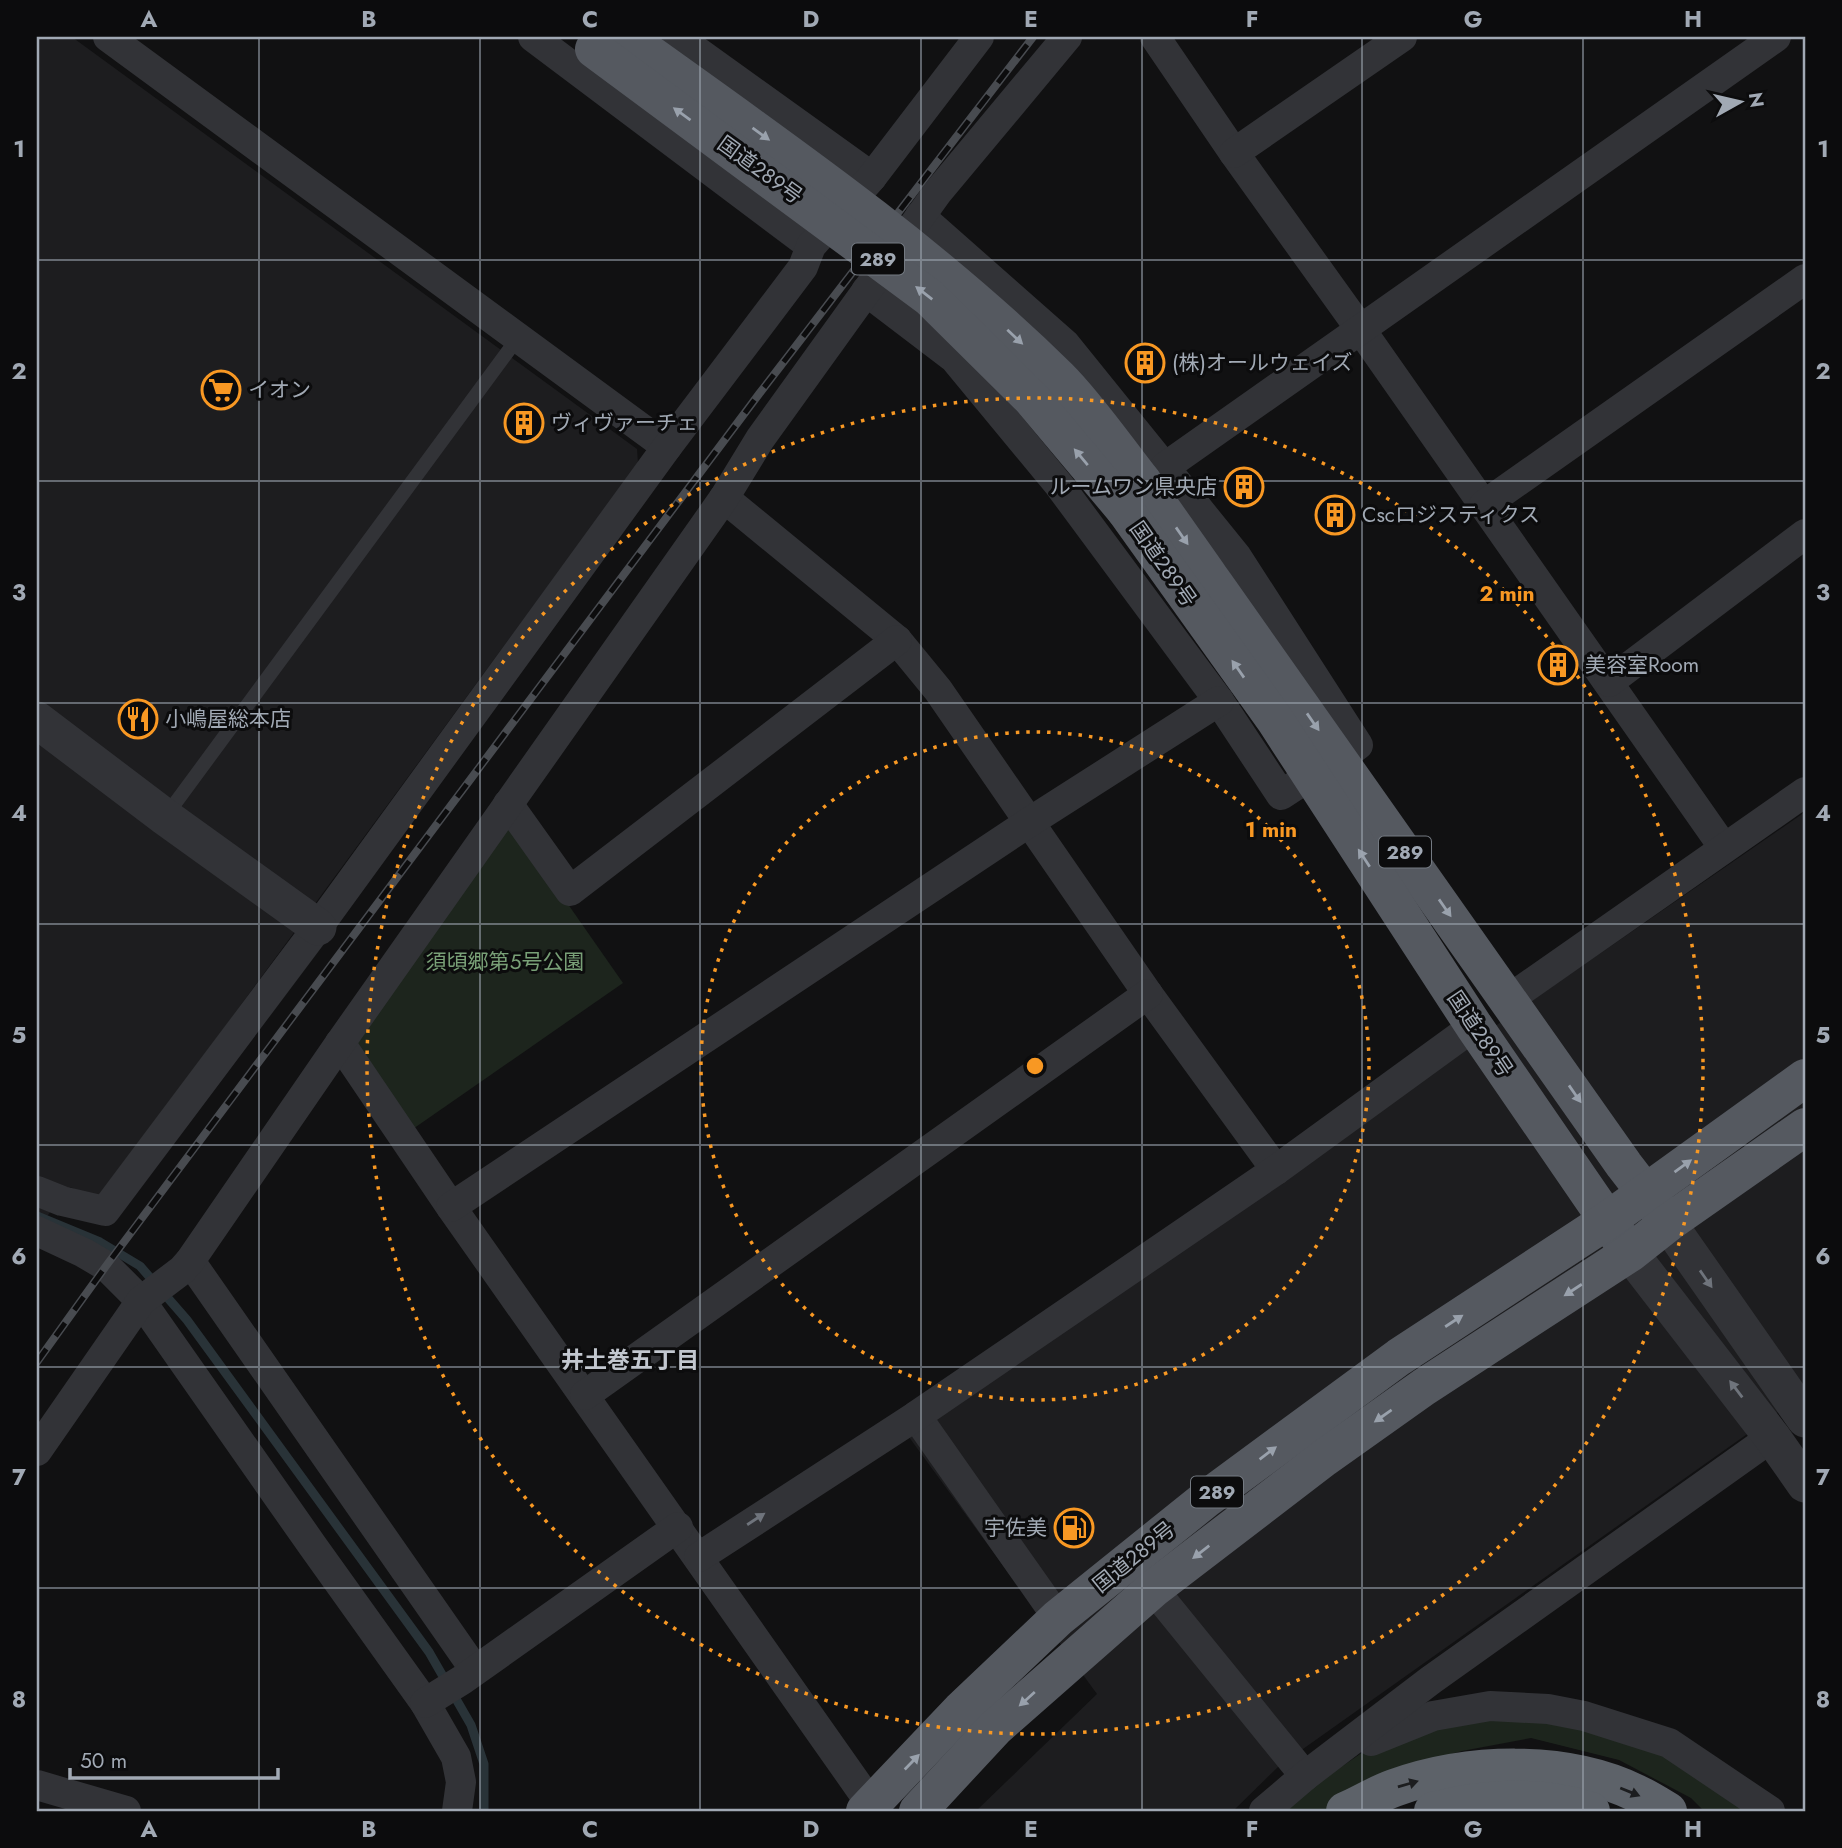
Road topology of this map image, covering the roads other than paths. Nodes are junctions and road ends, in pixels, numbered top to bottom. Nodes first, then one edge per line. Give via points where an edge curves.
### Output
1 (108, 37) edge
2 (533, 37) edge
3 (677, 37) edge
4 (979, 37) edge
5 (1067, 37) edge
6 (1155, 37) edge
7 (1402, 37) edge
8 (1776, 37) edge
9 (599, 41) edge
10 (1234, 153) junction
11 (872, 177) junction
12 (920, 216) junction
13 (811, 246) junction
14 (1805, 279) edge
15 (866, 291) junction
16 (1361, 330) junction
17 (517, 339) junction
18 (667, 447) junction
19 (1144, 486) junction
20 (724, 498) junction
21 (1484, 505) junction
22 (1805, 534) edge
23 (897, 640) junction
24 (1609, 682) junction
25 (1219, 701) junction
26 (40, 730) edge
27 (1325, 767) junction
28 (1805, 792) edge
29 (508, 804) junction
30 (165, 817) junction
31 (1028, 823) junction
32 (1724, 848) junction
33 (318, 927) junction
34 (1148, 995) junction
35 (1509, 999) junction
36 (1474, 1026) junction
37 (340, 1043) junction
38 (1805, 1078) edge
39 (1805, 1126) edge
40 (1276, 1170) junction
41 (1645, 1193) junction
42 (49, 1196) edge
43 (452, 1206) junction
44 (1608, 1220) junction
45 (1668, 1223) junction
46 (40, 1237) edge
47 (1630, 1253) junction
48 (186, 1266) junction
49 (146, 1297) junction
50 (585, 1395) junction
51 (916, 1416) junction
52 (1805, 1419) edge
53 (1772, 1437) junction
54 (37, 1451) edge
55 (1805, 1484) edge
56 (678, 1527) junction
57 (699, 1557) junction
58 (1153, 1589) junction
59 (1058, 1618) junction
60 (451, 1687) junction
61 (1315, 1769) junction
62 (37, 1784) edge
63 (871, 1809) edge
64 (116, 1810) edge
65 (457, 1811) edge
66 (918, 1811) edge
67 (1264, 1811) edge
68 (1345, 1811) edge
69 (1433, 1811) edge
70 (1591, 1811) edge
71 (1668, 1811) edge
72 (1770, 1811) edge

1 - 17 street
2 - 13 street
3 - 11 street
4 - 11 street
5 - 12 street
6 - 10 street
7 - 10 street
8 - 16 street
9 - 19 highway, 国道289号 / 289, bridge via 930,298 1031,398
10 - 16 street
11 - 13 street
12 - 15 street
12 - 19 street via 1065,344
13 - 18 street via 803,267
14 - 21 street
15 - 20 street via 760,439
15 - 25 street via 954,358 1059,485
16 - 19 street
16 - 21 street
17 - 18 street
17 - 30 lane
18 - 33 street
19 - 27 highway, 国道289号 / 289 via 1275,720
19 - 27 street via 1237,557 1358,745
20 - 23 street
20 - 29 street
21 - 24 street
22 - 24 street
23 - 29 street via 570,891
23 - 31 street via 938,690
24 - 32 street
25 - 27 street via 1281,795
25 - 31 street
26 - 30 street
27 -> 35 highway, 国道289号 / 289
36 -> 27 highway, 国道289号 / 289
28 - 32 street
29 - 37 street
30 - 33 street
31 - 34 street
31 - 43 street
32 - 35 street
33 - 42 street via 105,1211
34 - 40 street
34 - 50 street
35 -> 41 highway, 国道289号 / 289
36 - 40 street
36 - 44 highway, 国道289号 / 289
37 - 43 street
37 - 48 street
41 -> 38 highway, 国道289号 / 289
39 - 45 highway, 国道289号 / 289
40 - 51 street
41 - 44 highway, 国道289号 / 289
41 - 45 highway, 国道289号 / 289
42 - 46 street
43 - 50 street
44 - 47 highway, 国道289号 / 289
59 -> 44 highway, 国道289号 / 289 via 1306,1424
45 - 47 highway, 国道289号 / 289
45 -> 52 street
46 - 49 street via 84,1253
53 -> 47 street
47 -> 58 highway, 国道289号 / 289 via 1424,1387
48 - 49 street
48 - 60 street
49 - 54 street
49 - 60 street via 312,1545
50 - 56 street
57 -> 51 street
51 - 59 street
53 - 55 street
53 - 61 street
56 - 57 street
56 - 60 street
57 - 63 street
58 - 61 street
58 -> 66 highway, 国道289号 / 289 via 995,1728
63 -> 59 highway, 国道289号 / 289 via 961,1710
60 - 65 street via 461,1782
61 - 67 street
61 - 72 street via 1433,1716 1490,1706 1548,1709 1669,1743
62 - 64 street
68 -> 71 highway via 1393,1788 1488,1768 1536,1768 1587,1777 1634,1792
69 - 70 highway via 1495,1799

